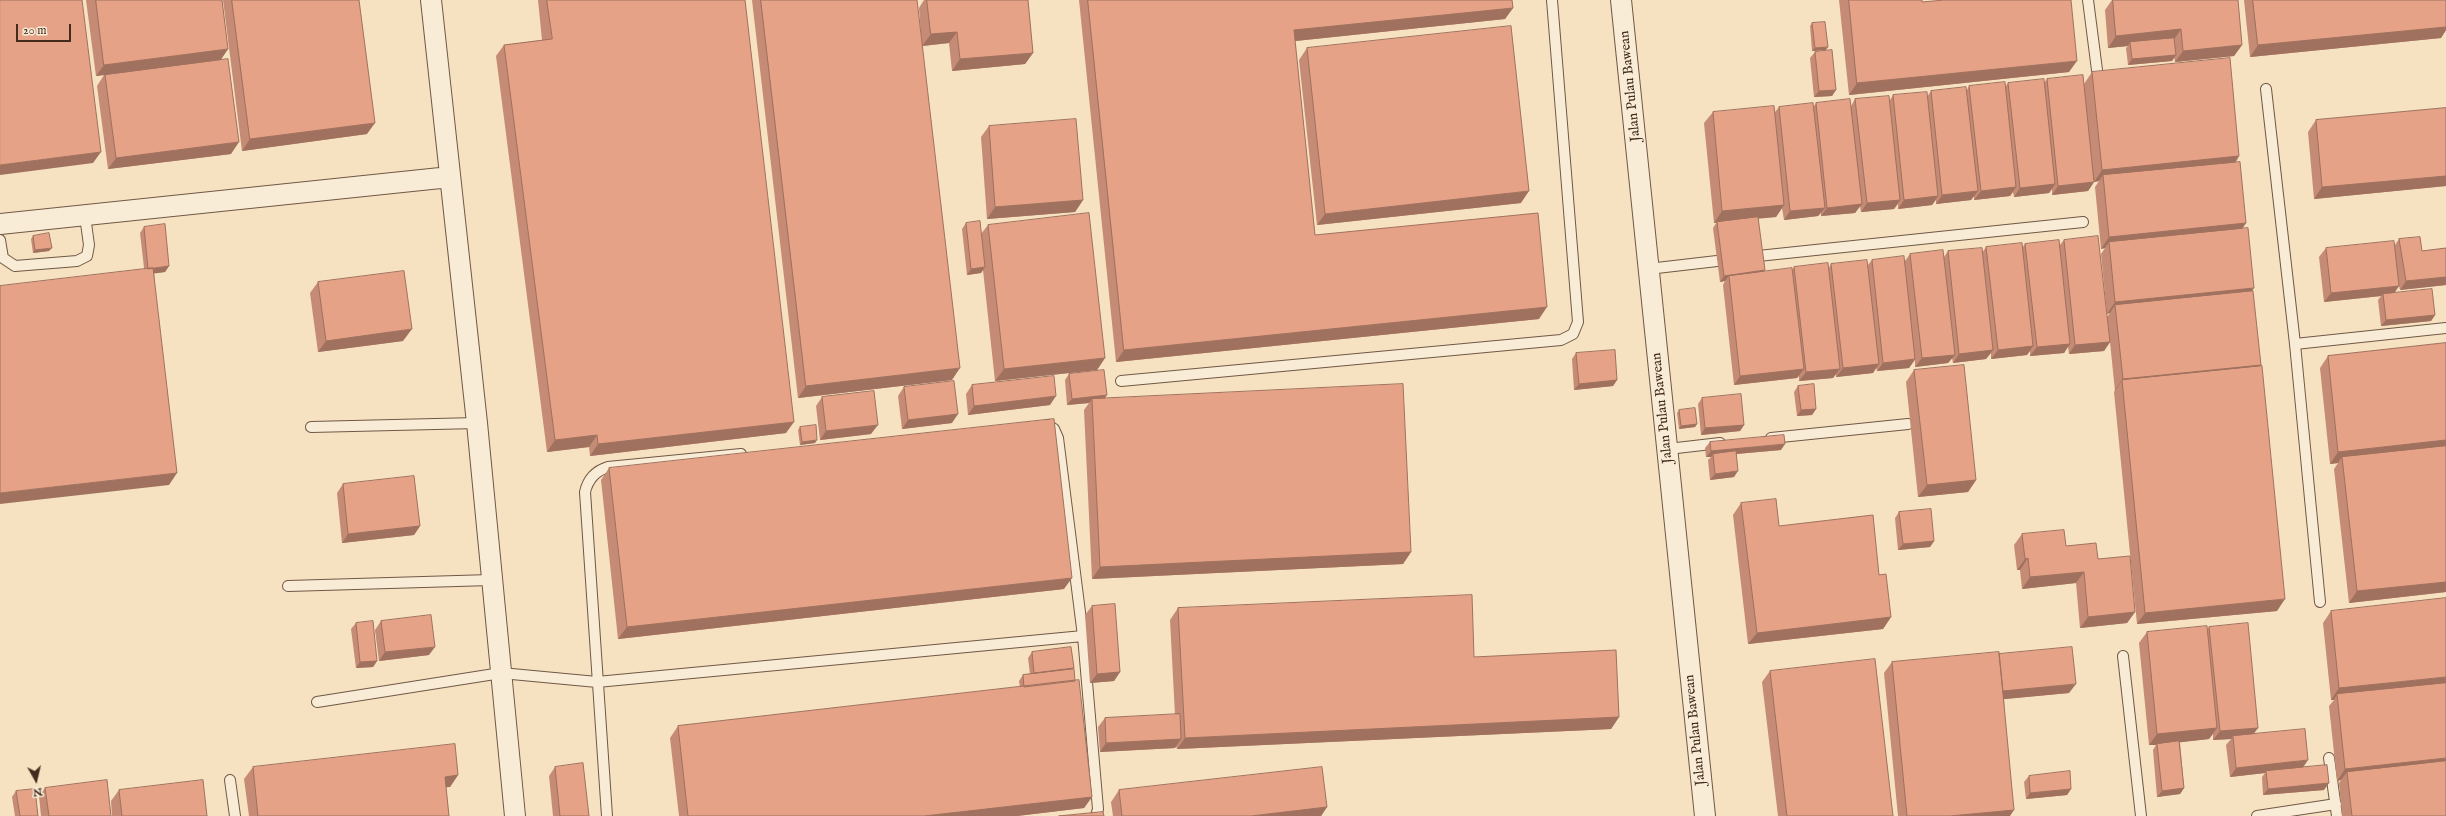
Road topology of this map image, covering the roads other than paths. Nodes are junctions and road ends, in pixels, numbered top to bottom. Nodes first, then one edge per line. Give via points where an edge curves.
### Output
1 (431, 0) edge
2 (1552, 0) edge
3 (1621, 0) edge
4 (2088, 0) edge
5 (2097, 70) edge
6 (2266, 89) dead end
7 (450, 178) junction
8 (85, 216) junction
9 (2083, 222) dead end
10 (0, 224) edge
11 (0, 240) edge
12 (1758, 256) edge
13 (1717, 260) dead end
14 (1648, 269) junction
15 (2446, 328) edge
16 (2295, 344) junction
17 (1121, 381) dead end
18 (477, 423) junction
19 (1908, 424) dead end
20 (1034, 425) edge
21 (311, 427) dead end
22 (1761, 439) edge
23 (1730, 442) edge
24 (1668, 449) junction
25 (750, 453) edge
26 (491, 580) junction
27 (288, 586) dead end
28 (2320, 602) dead end
29 (1083, 636) junction
30 (2123, 656) dead end
31 (501, 673) junction
32 (597, 682) junction
33 (316, 702) dead end
34 (2329, 758) dead end
35 (230, 780) dead end
36 (2336, 804) junction
37 (235, 816) edge
38 (515, 816) edge
39 (607, 816) edge
40 (1096, 816) edge
41 (1705, 816) edge
42 (2141, 816) edge
43 (2257, 816) edge
44 (2337, 816) edge

1 - 7 street
2 - 17 lane via 1578,322 1573,334 1561,340
3 - 14 street, Jalan Pulau Bawean via 1636,128
4 - 5 lane
6 - 16 lane
7 - 8 street
7 - 18 street
8 - 10 street
8 - 11 lane via 89,251 87,256 77,261 15,266 3,258
9 - 12 lane
13 - 14 lane
14 - 24 street, Jalan Pulau Bawean
15 - 16 lane
16 - 28 lane
18 - 21 lane
18 - 26 street
19 - 22 lane
20 - 29 lane via 1052,427 1058,438
23 - 24 lane
24 - 41 street, Jalan Pulau Bawean
25 - 32 lane via 608,467 600,470 588,483 585,492
26 - 27 lane
26 - 31 street
29 - 32 lane
29 - 40 lane via 1098,810
30 - 42 lane
31 - 32 lane
31 - 33 lane
31 - 38 street
32 - 39 lane
34 - 36 lane
35 - 37 lane
36 - 43 lane
36 - 44 lane

